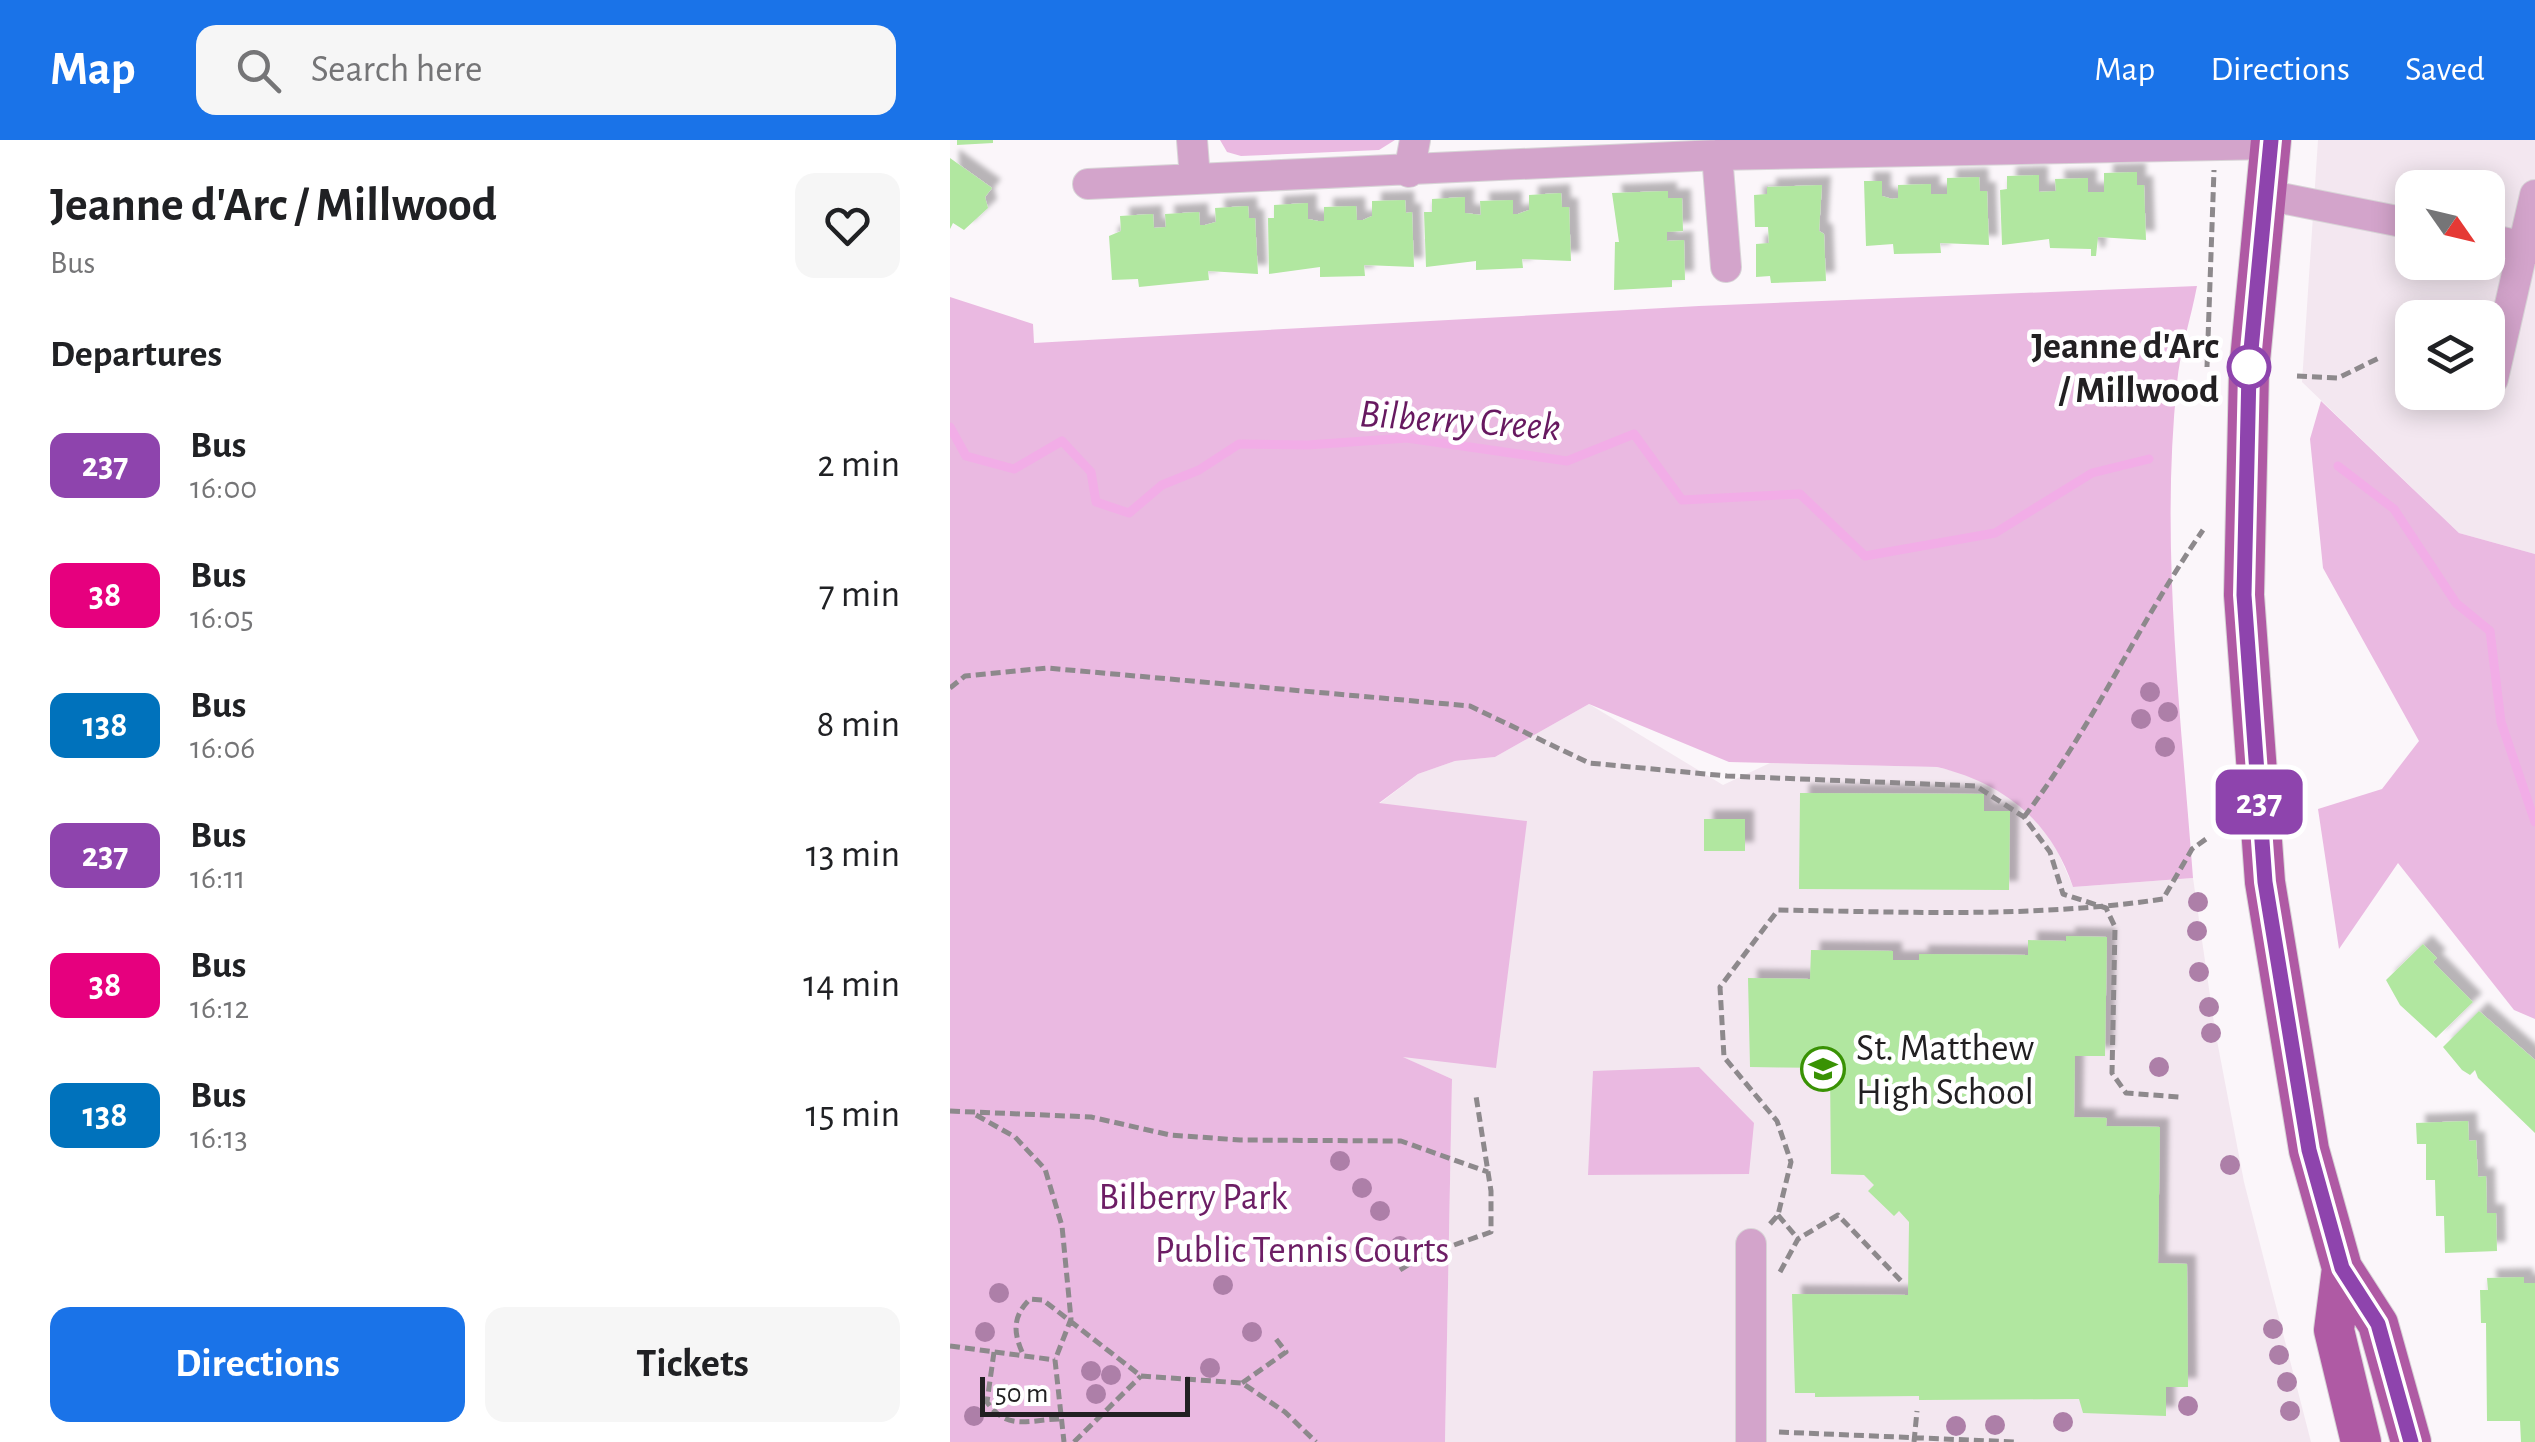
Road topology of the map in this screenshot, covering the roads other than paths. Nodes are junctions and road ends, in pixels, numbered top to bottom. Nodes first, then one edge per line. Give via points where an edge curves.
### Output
1 (1192, 140) edge
2 (1415, 140) edge
3 (2271, 142) edge
4 (1717, 155) junction
5 (1408, 172) junction
6 (1195, 178) junction
7 (1088, 184) dead end
8 (2535, 194) edge
9 (2266, 195) junction
10 (2395, 221) edge
11 (2529, 248) edge
12 (1726, 268) dead end
13 (2505, 335) edge
14 (1751, 1244) road end
15 (2342, 1268) junction
16 (1764, 1437) edge
17 (2361, 1442) edge
18 (2411, 1442) edge

1 - 6 street
2 - 5 street
3 - 4 street
3 - 9 main road
4 - 5 street
4 - 12 street
5 - 6 street
6 - 7 street
8 - 11 street
9 - 10 street
9 - 15 main road via 2249,371 2244,595 2265,882 2309,1150
11 - 13 street
14 - 16 street
15 - 17 main road via 2334,1330
15 - 18 main road via 2378,1324

